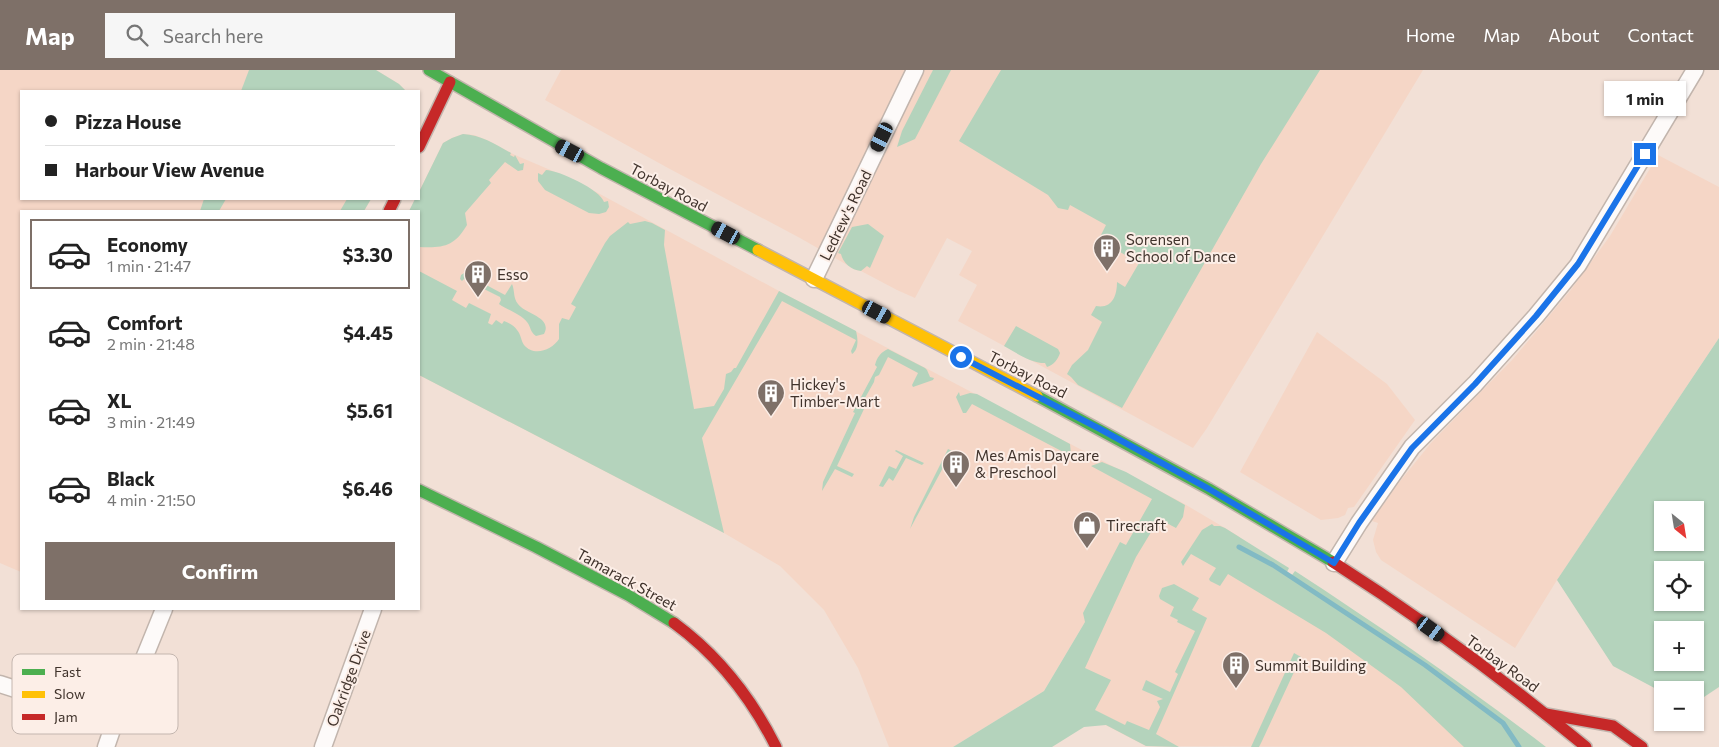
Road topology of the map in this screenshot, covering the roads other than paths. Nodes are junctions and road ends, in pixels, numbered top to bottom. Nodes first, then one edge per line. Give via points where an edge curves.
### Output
1 (429, 70) edge
2 (914, 70) edge
3 (1694, 70) edge
4 (453, 76) edge
5 (420, 145) edge
6 (814, 279) junction
7 (420, 490) edge
8 (1334, 563) junction
9 (164, 610) edge
10 (373, 610) edge
11 (146, 654) edge
12 (0, 684) edge
13 (12, 688) edge
14 (1546, 714) junction
15 (110, 734) edge
16 (106, 747) edge
17 (323, 747) edge
18 (776, 747) edge
19 (1586, 747) edge
20 (1642, 747) edge

1 - 4 main road, Torbay Road
2 - 6 street, Ledrew's Road
3 - 8 street via 1578,264 1475,384 1412,448
4 - 5 main road
4 - 6 main road, Torbay Road via 554,143
6 - 8 main road, Torbay Road via 1209,489
7 - 18 main road, Tamarack Street via 646,604 683,629 719,660 748,695
8 - 14 main road, Torbay Road via 1416,618
9 - 11 street
10 - 17 street, Oakridge Drive
12 - 13 street
14 - 19 main road, Torbay Road
14 - 20 main road via 1613,726
15 - 16 street

